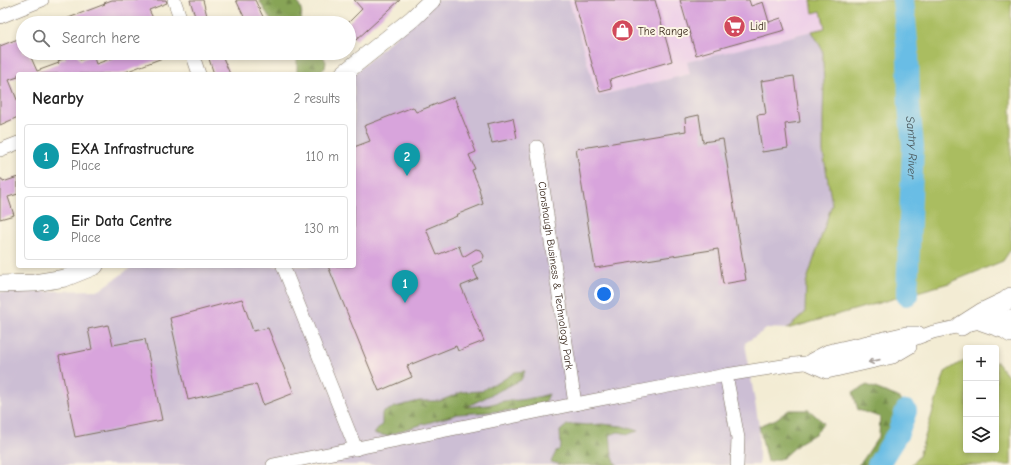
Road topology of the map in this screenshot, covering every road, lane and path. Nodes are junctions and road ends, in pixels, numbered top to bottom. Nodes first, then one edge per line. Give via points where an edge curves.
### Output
1 (42, 0) edge
2 (174, 0) edge
3 (431, 0) edge
4 (180, 16) edge
5 (0, 17) edge
6 (194, 60) edge
7 (198, 72) edge
8 (346, 72) edge
9 (16, 144) edge
10 (537, 147) dead end
11 (0, 150) edge
12 (89, 268) edge
13 (284, 268) edge
14 (0, 284) edge
15 (1011, 297) edge
16 (1011, 316) edge
17 (982, 321) junction
18 (961, 326) junction
19 (933, 332) junction
20 (1011, 333) edge
21 (806, 362) junction
22 (726, 375) junction
23 (575, 404) junction
24 (356, 449) junction
25 (273, 465) edge
26 (737, 465) edge

1 - 5 street
2 - 4 street
3 - 8 street via 412,19
6 - 7 street
9 - 11 street
10 - 23 street, Clonshaugh Business & Technology Park
12 - 14 street via 66,278 34,283
13 - 24 street
15 - 18 main road
16 - 17 street
17 - 18 street
17 - 20 main road
18 - 19 street
19 - 21 street via 906,333 828,351
19 -> 21 street via 893,357 827,372
21 - 22 street
22 - 23 street
22 - 26 street via 738,438
23 - 24 street
24 - 25 street

